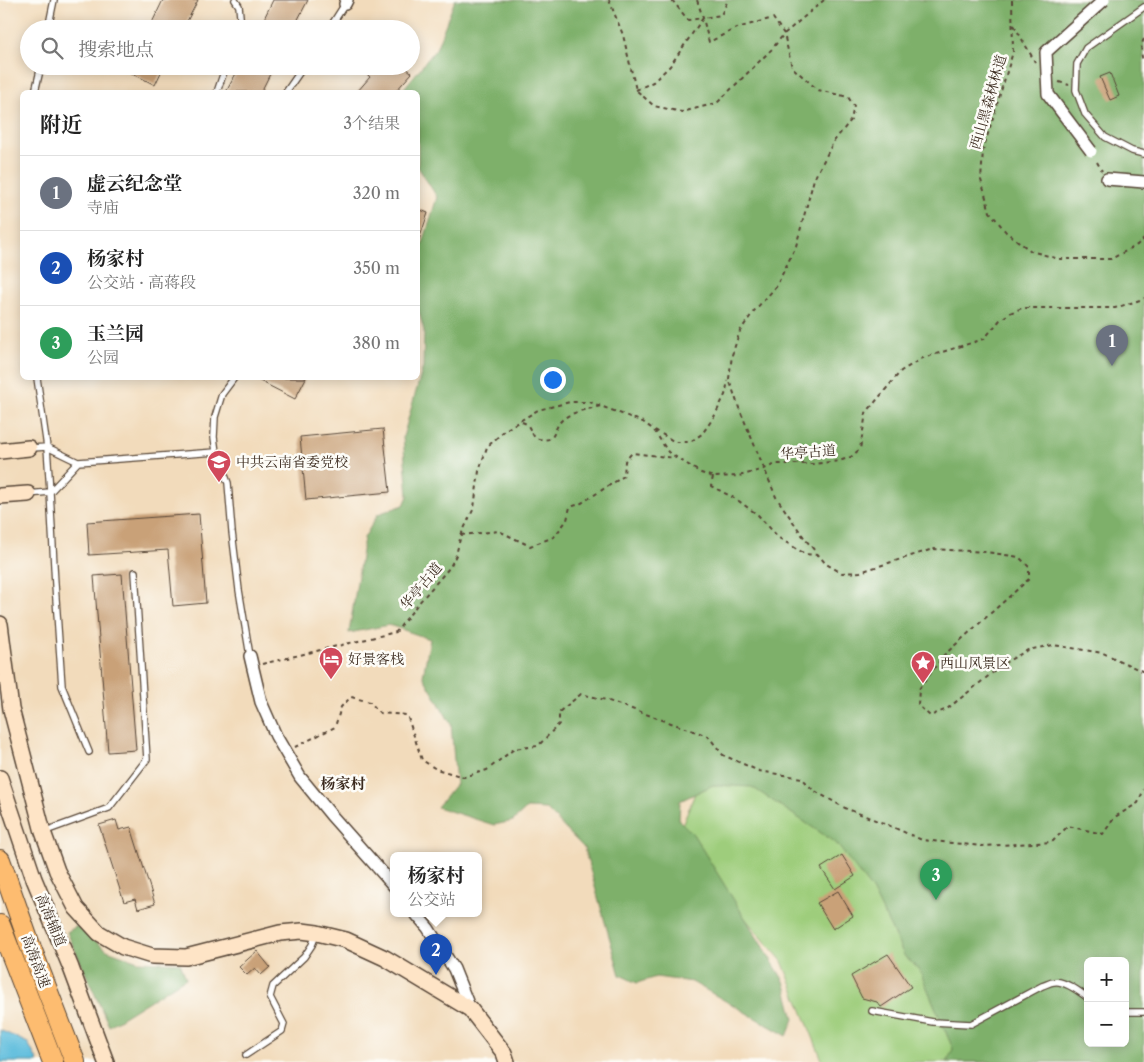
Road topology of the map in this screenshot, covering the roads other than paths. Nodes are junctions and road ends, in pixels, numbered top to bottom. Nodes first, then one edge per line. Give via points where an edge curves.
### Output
1 (54, 0) edge
2 (235, 0) edge
3 (1104, 0) edge
4 (346, 2) edge
5 (1144, 7) edge
6 (50, 20) edge
7 (240, 20) edge
8 (335, 20) edge
9 (39, 75) edge
10 (223, 75) edge
11 (298, 75) edge
12 (35, 90) edge
13 (218, 90) edge
14 (287, 90) edge
15 (1090, 151) road end
16 (1144, 154) edge
17 (1107, 179) road end
18 (1144, 182) edge
19 (37, 380) edge
20 (232, 380) edge
21 (47, 447) junction
22 (29, 448) joint
23 (0, 450) edge
24 (216, 452) junction
25 (78, 462) junction
26 (50, 492) junction
27 (28, 494) joint
28 (0, 496) edge
29 (135, 572) dead end
30 (0, 624) edge
31 (251, 661) joint
32 (89, 752) dead end
33 (0, 778) edge
34 (43, 832) junction
35 (0, 860) edge
36 (390, 881) edge
37 (419, 917) edge
38 (0, 925) edge
39 (317, 932) junction
40 (1084, 995) edge
41 (470, 1009) junction
42 (872, 1012) dead end
43 (1129, 1012) edge
44 (1144, 1012) edge
45 (246, 1055) dead end
46 (53, 1062) edge
47 (75, 1062) edge
48 (106, 1062) edge
49 (507, 1062) edge

1 - 6 lane
2 - 7 lane
3 - 15 street, bridge via 1046,52 1048,94
4 - 8 lane
5 - 16 lane via 1086,48 1077,64 1076,90 1085,114 1105,137
9 - 12 lane
10 - 13 lane
11 - 14 lane
17 - 18 street
19 - 21 lane
20 - 24 lane via 222,394 215,417
21 - 22 lane
21 - 25 lane
21 - 26 lane
22 - 23 main road
24 - 25 lane
24 - 31 lane via 228,483 236,570
25 - 26 lane
26 - 27 lane
26 - 32 lane via 62,686
27 - 28 main road
29 - 34 lane via 147,760 109,808
30 - 34 main road via 11,709
31 - 36 street via 261,702 300,777
33 - 48 main road, 高海辅道 via 34,879
34 - 39 main road via 57,871 76,908 99,934 123,947 152,956 186,957 280,933
35 - 47 highway, 高海高速
37 - 41 street via 454,969
38 - 46 highway, 高海高速
39 - 41 main road via 346,940 385,958
39 - 45 lane via 304,957 273,986 270,997 284,1024 282,1031
40 - 42 lane via 1061,982 1054,982 970,1024 933,1022
41 - 49 main road via 504,1053
43 - 44 lane

